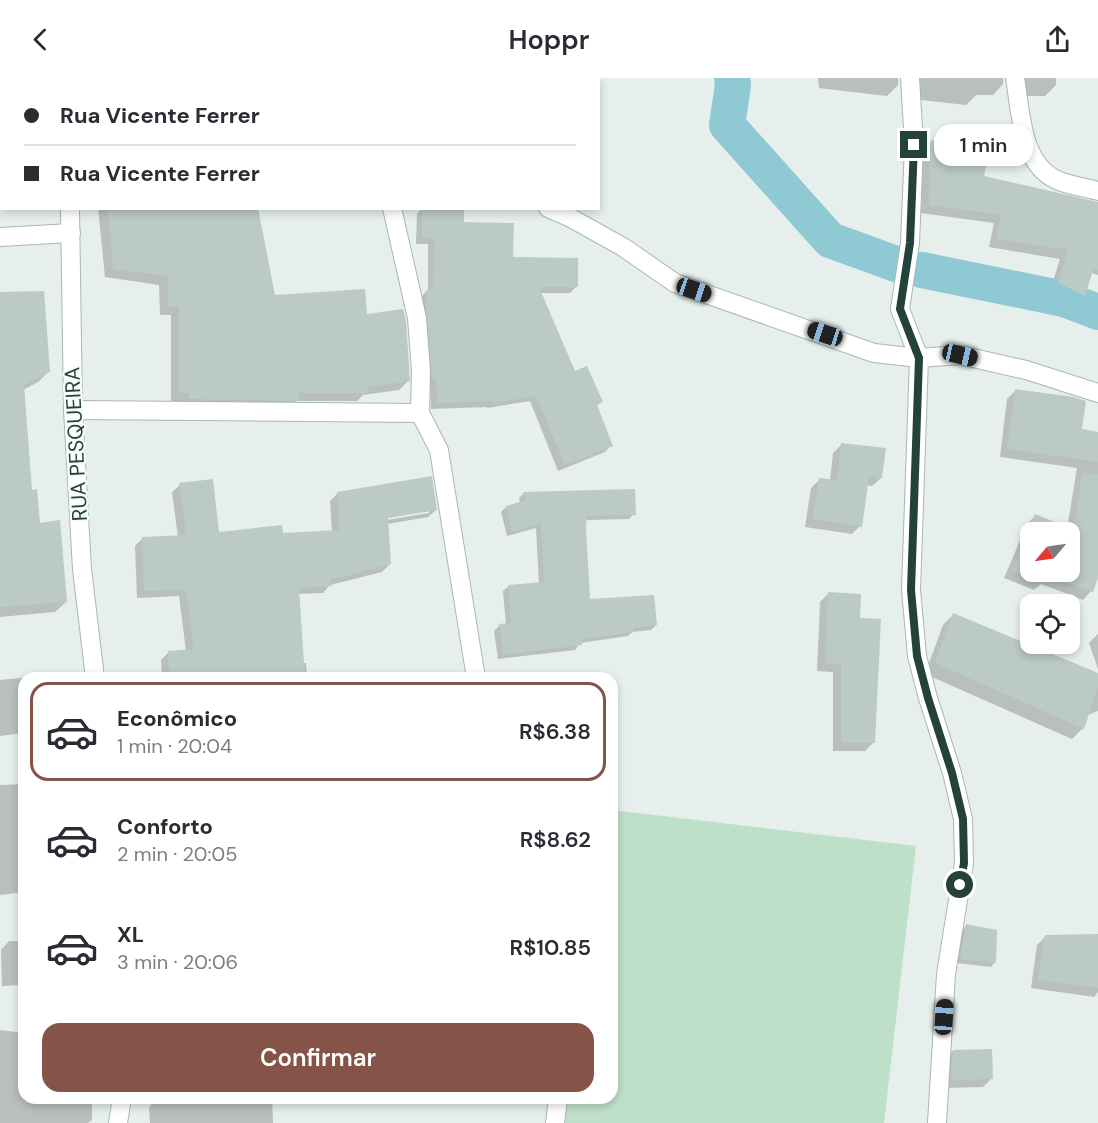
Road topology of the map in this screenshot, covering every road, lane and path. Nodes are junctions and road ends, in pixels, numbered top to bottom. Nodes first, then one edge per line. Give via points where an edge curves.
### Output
1 (910, 78) edge
2 (1015, 78) edge
3 (1098, 191) edge
4 (70, 210) edge
5 (392, 210) edge
6 (553, 210) edge
7 (71, 232) junction
8 (0, 237) edge
9 (919, 358) junction
10 (1098, 393) edge
11 (73, 410) junction
12 (420, 413) junction
13 (94, 672) edge
14 (475, 672) edge
15 (121, 1104) edge
16 (557, 1104) edge
17 (118, 1123) edge
18 (555, 1123) edge
19 (937, 1123) edge

1 - 9 street via 914,145 910,243 900,309
2 - 3 street via 1024,134 1040,169 1058,181
4 - 7 street, RUA PESQUEIRA
5 - 12 street via 417,318
6 - 9 street via 623,247 675,283 874,353
7 - 8 street
7 - 11 street, RUA PESQUEIRA
9 - 10 street via 960,355 1026,370
9 - 19 street via 912,601 917,656 963,819 964,863 946,974
11 - 12 street
11 - 13 street, RUA PESQUEIRA via 82,569
12 - 14 street via 439,450
15 - 17 street
16 - 18 street

